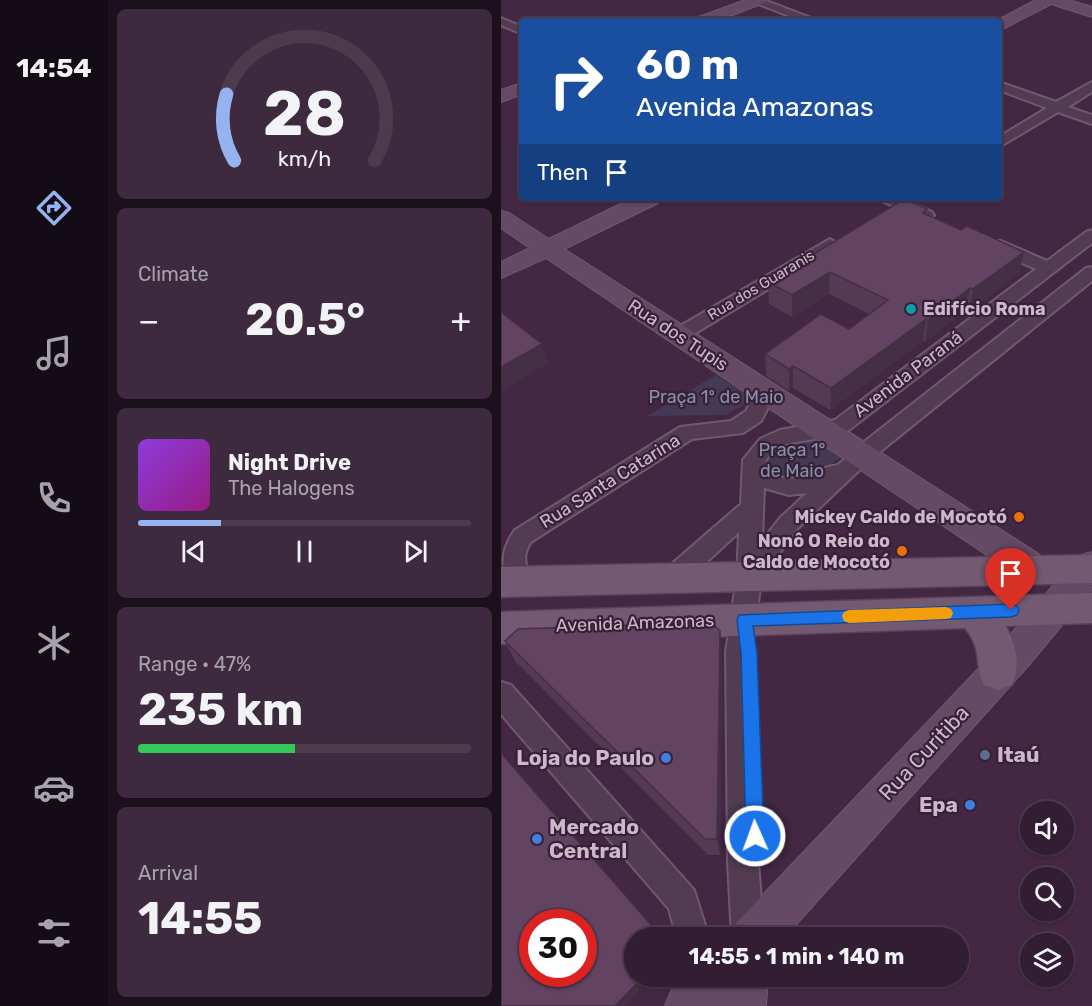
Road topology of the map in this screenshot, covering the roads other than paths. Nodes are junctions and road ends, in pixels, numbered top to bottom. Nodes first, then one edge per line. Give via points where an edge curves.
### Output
1 (756, 0) edge
2 (1018, 0) edge
3 (1047, 0) edge
4 (1053, 0) edge
5 (1092, 12) edge
6 (710, 18) edge
7 (805, 18) edge
8 (997, 18) edge
9 (1001, 18) edge
10 (501, 21) edge
11 (519, 30) edge
12 (1092, 86) edge
13 (1002, 87) edge
14 (519, 89) edge
15 (501, 96) edge
16 (1058, 107) junction
17 (1092, 120) edge
18 (1002, 141) edge
19 (602, 201) edge
20 (642, 201) edge
21 (897, 201) edge
22 (900, 201) edge
23 (878, 216) edge
24 (501, 218) edge
25 (942, 222) edge
26 (848, 234) edge
27 (1092, 236) edge
28 (985, 240) edge
29 (538, 241) junction
30 (501, 248) edge
31 (1048, 268) junction
32 (501, 271) edge
33 (1087, 281) edge
34 (677, 336) junction
35 (766, 392) junction
36 (826, 430) junction
37 (863, 454) junction
38 (754, 460) junction
39 (751, 508) junction
40 (1036, 570) junction
41 (675, 576) junction
42 (749, 577) junction
43 (509, 581) edge
44 (1083, 592) edge
45 (974, 612) junction
46 (745, 620) junction
47 (501, 628) edge
48 (998, 673) junction
49 (501, 694) edge
50 (690, 927) edge
51 (751, 927) edge
52 (760, 927) edge

1 - 6 street
1 - 7 street
2 - 8 street
3 - 9 street
4 - 5 street
10 - 11 street
12 - 16 street
13 - 16 street
14 - 15 street
16 - 17 street
16 - 18 street
19 - 29 street
20 - 29 street
21 - 23 street
22 - 25 street
24 - 29 street, Rua dos Tupis
26 - 34 street, Rua dos Guaranis
27 - 31 street, Avenida Paraná
28 - 31 street
29 - 30 street
29 - 32 street
29 - 34 street, Rua dos Tupis
31 - 36 street, Avenida Paraná via 842,424
33 - 37 street, Avenida Paraná
34 - 35 street, Rua dos Tupis
35 - 36 street, Rua dos Tupis
35 - 43 street, Rua Santa Catarina via 754,416 736,428 687,432 523,536 510,558
36 - 37 street, Rua dos Tupis
36 - 38 street, Avenida Paraná via 780,437 767,444
37 - 38 street via 809,486 792,487 767,480 758,472
37 - 40 street, Rua dos Tupis
37 - 42 street, Avenida Paraná via 788,524
38 - 39 street
39 - 41 street
39 - 42 street
40 - 42 main road
40 - 44 main road
41 - 42 main road
41 - 43 main road
42 - 46 street
44 - 45 main road, Avenida Amazonas
44 - 48 street, Rua Curitiba
45 - 46 main road, Avenida Amazonas
45 - 48 main road via 997,644
46 - 47 main road, Avenida Amazonas
46 - 51 street via 756,858
48 - 52 street, Rua Curitiba
49 - 50 street via 683,901

